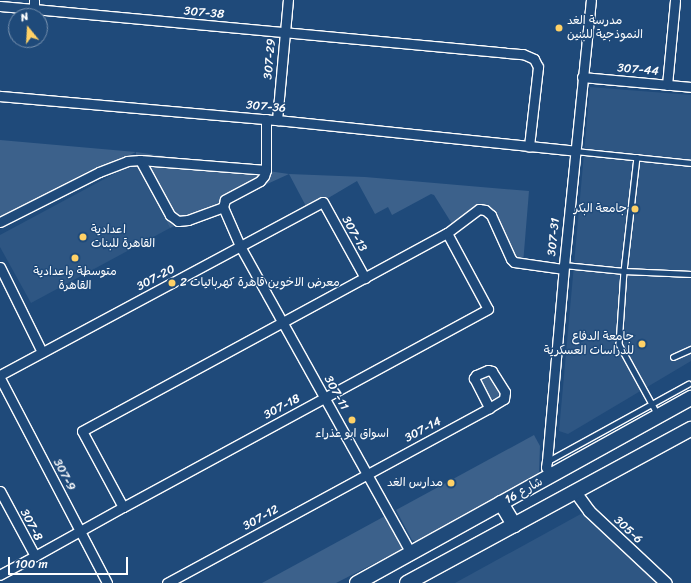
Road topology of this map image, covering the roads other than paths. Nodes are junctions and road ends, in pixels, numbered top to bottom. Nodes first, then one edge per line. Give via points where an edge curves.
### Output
1 (288, 0) edge
2 (591, 0) edge
3 (675, 0) edge
4 (34, 5) edge
5 (0, 6) edge
6 (285, 32) junction
7 (582, 77) junction
8 (668, 85) junction
9 (691, 87) edge
10 (0, 96) edge
11 (266, 119) junction
12 (277, 120) junction
13 (529, 146) junction
14 (575, 151) junction
15 (637, 158) junction
16 (140, 160) junction
17 (691, 163) edge
18 (266, 170) junction
19 (323, 202) joint
20 (223, 207) junction
21 (0, 222) edge
22 (447, 233) junction
23 (240, 246) junction
24 (564, 267) junction
25 (624, 271) junction
26 (1, 272) edge
27 (691, 274) edge
28 (365, 278) junction
29 (283, 322) junction
30 (691, 349) edge
31 (42, 352) junction
32 (673, 357) dead end
33 (1, 373) edge
34 (688, 384) dead end
35 (325, 397) junction
36 (691, 398) edge
37 (489, 408) dead end
38 (655, 410) junction
39 (691, 429) edge
40 (546, 461) junction
41 (368, 474) junction
42 (551, 476) junction
43 (0, 491) edge
44 (576, 493) junction
45 (501, 503) junction
46 (123, 507) junction
47 (514, 525) junction
48 (80, 531) junction
49 (412, 553) junction
50 (34, 556) junction
51 (0, 575) edge
52 (107, 583) edge
53 (167, 583) edge
54 (357, 583) edge
55 (406, 583) edge
56 (666, 583) edge

1 - 6 street, 307-29
2 - 7 street, 307-31
3 - 8 street
4 - 5 street, 307-38
4 - 6 street, 307-38
6 - 12 street, 307-29
6 - 13 street via 523,54 534,59 538,67
7 - 8 street, 307-44
7 - 14 street, 307-31
8 - 9 street, 307-44
10 - 11 street, 307-36
11 - 12 street, 307-36
11 - 18 street
12 - 13 street, 307-36
13 - 14 street, 307-36
14 - 15 lane
14 - 24 street, 307-31
15 - 17 lane
15 - 25 lane
16 - 18 street
16 - 20 street via 170,215 178,221 188,220
16 - 21 street via 99,172
18 - 20 street via 260,181 224,200
19 - 23 street, 307-20
19 - 28 street, 307-13
20 - 23 street, 307-11
22 - 24 street via 479,209 486,210 514,262
22 - 28 street
22 - 35 street, 307-18 via 488,309
23 - 29 street, 307-11
23 - 31 street, 307-20
24 - 25 lane
24 - 40 street, 307-31
25 - 27 lane
25 - 38 lane via 619,344
26 - 31 street
28 - 29 street
29 - 35 street, 307-11
29 - 46 street via 82,431
30 - 32 lane
31 - 33 street, 307-20
33 - 48 street, 307-9
34 - 38 lane
35 - 41 street, 307-11
35 - 46 street, 307-18
36 - 38 main road, شارع 16
37 - 41 street, 307-14
38 - 40 lane
38 - 42 main road, شارع 16
39 - 44 main road, شارع 16
40 - 42 street, 307-31
41 - 49 street, 307-11
41 - 53 street, 307-12
42 - 45 main road, شارع 16
43 - 50 street, 307-8
44 - 47 main road, شارع 16
44 - 56 street, 305-6 via 589,511
45 - 47 main road
45 - 49 main road, شارع 16
46 - 48 street, 307-18
47 - 55 main road, شارع 16 via 422,577
48 - 50 street, 307-18
48 - 52 street, 307-9
49 - 54 main road, شارع 16
50 - 51 street, 307-8

